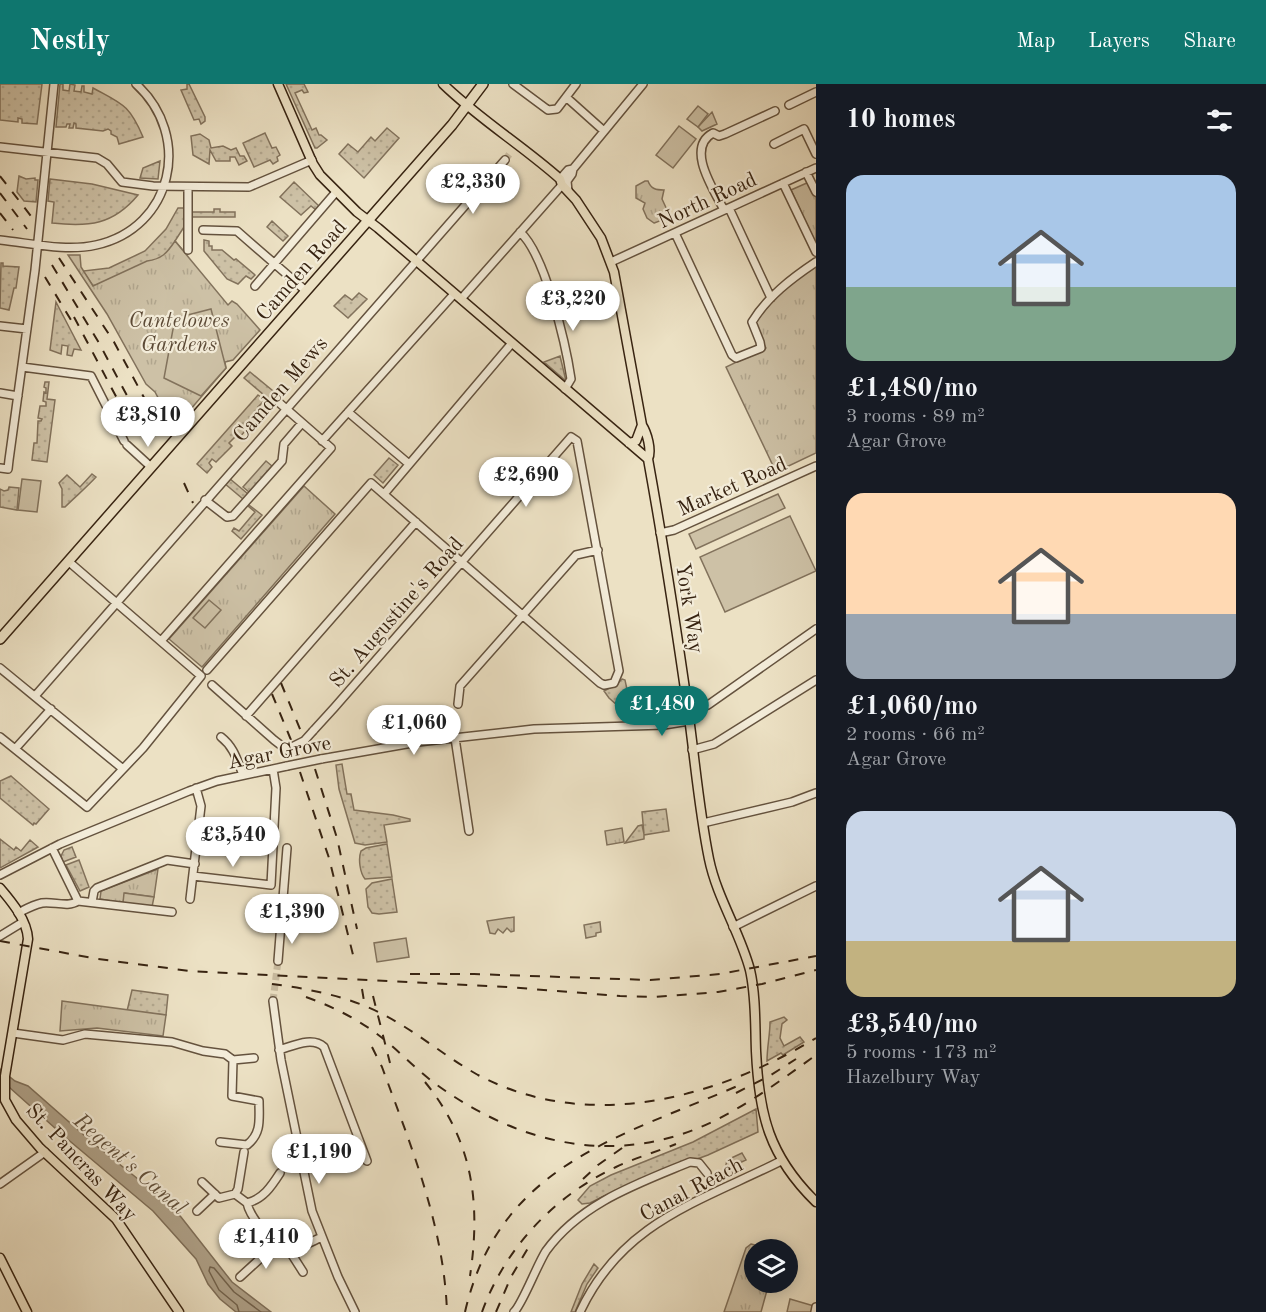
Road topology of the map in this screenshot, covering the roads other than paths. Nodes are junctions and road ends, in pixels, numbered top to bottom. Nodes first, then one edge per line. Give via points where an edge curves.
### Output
1 (54, 84) edge
2 (136, 84) edge
3 (278, 84) edge
4 (443, 84) edge
5 (483, 84) edge
6 (513, 84) edge
7 (576, 84) edge
8 (643, 84) edge
9 (816, 92) edge
10 (566, 97) junction
11 (789, 105) dead end
12 (467, 106) junction
13 (775, 111) dead end
14 (604, 131) junction
15 (774, 144) dead end
16 (0, 147) edge
17 (47, 152) junction
18 (816, 154) edge
19 (312, 160) junction
20 (505, 160) tunnel mouth
21 (816, 168) edge
22 (807, 172) junction
23 (783, 183) junction
24 (564, 184) junction
25 (164, 187) junction
26 (188, 187) junction
27 (336, 192) junction
28 (816, 192) edge
29 (727, 209) junction
30 (369, 220) junction
31 (203, 230) dead end
32 (520, 232) junction
33 (675, 233) junction
34 (0, 240) edge
35 (38, 244) junction
36 (188, 250) dead end
37 (816, 252) edge
38 (416, 260) junction
39 (611, 262) junction
40 (816, 262) edge
41 (275, 264) junction
42 (255, 286) dead end
43 (306, 291) junction
44 (458, 297) junction
45 (771, 298) junction
46 (0, 326) edge
47 (27, 329) junction
48 (512, 343) junction
49 (22, 368) junction
50 (565, 389) junction
51 (0, 393) edge
52 (18, 396) junction
53 (276, 400) dead end
54 (285, 408) junction
55 (348, 412) junction
56 (302, 423) junction
57 (642, 425) junction
58 (322, 441) junction
59 (629, 443) junction
60 (648, 459) junction
61 (409, 464) junction
62 (816, 466) edge
63 (151, 467) junction
64 (0, 468) edge
65 (384, 494) junction
66 (205, 500) junction
67 (416, 522) junction
68 (660, 533) junction
69 (598, 550) junction
70 (68, 561) junction
71 (461, 562) junction
72 (116, 602) junction
73 (523, 615) junction
74 (816, 629) edge
75 (0, 639) edge
76 (161, 641) junction
77 (0, 668) edge
78 (207, 670) dead end
79 (816, 680) edge
80 (212, 685) dead end
81 (35, 696) junction
82 (458, 704) dead end
83 (51, 709) junction
84 (246, 716) junction
85 (689, 716) junction
86 (0, 737) edge
87 (221, 737) dead end
88 (455, 738) junction
89 (285, 747) junction
90 (15, 749) junction
91 (692, 750) junction
92 (291, 765) junction
93 (123, 769) junction
94 (273, 769) junction
95 (243, 775) junction
96 (196, 788) junction
97 (816, 794) edge
98 (703, 822) junction
99 (469, 831) dead end
100 (52, 848) junction
101 (287, 848) dead end
102 (195, 864) junction
103 (0, 875) edge
104 (193, 876) junction
105 (816, 886) edge
106 (0, 888) edge
107 (190, 899) dead end
108 (78, 901) junction
109 (92, 902) junction
110 (172, 912) dead end
111 (18, 913) junction
112 (23, 922) junction
113 (733, 927) junction
114 (0, 936) edge
115 (278, 961) tunnel mouth
116 (273, 1001) tunnel mouth
117 (13, 1033) junction
118 (279, 1050) junction
119 (254, 1058) dead end
120 (233, 1060) junction
121 (3, 1083) edge
122 (359, 1141) junction
123 (220, 1142) dead end
124 (244, 1148) junction
125 (45, 1152) junction
126 (367, 1161) dead end
127 (781, 1161) junction
128 (302, 1163) junction
129 (280, 1173) dead end
130 (707, 1173) dead end
131 (202, 1182) dead end
132 (0, 1184) edge
133 (215, 1194) junction
134 (235, 1194) junction
135 (816, 1202) edge
136 (247, 1203) junction
137 (197, 1211) dead end
138 (322, 1237) junction
139 (274, 1245) junction
140 (289, 1250) junction
141 (0, 1258) edge
142 (303, 1272) dead end
143 (240, 1277) dead end
144 (816, 1307) edge
145 (27, 1312) edge
146 (179, 1312) edge
147 (355, 1312) edge
148 (514, 1312) edge
149 (580, 1312) edge
150 (815, 1312) edge

1 - 17 street
2 - 25 street via 152,102 165,128 169,157
3 - 19 main road
4 - 12 main road, York Way
5 - 12 highway, Camden Road
6 - 10 street via 548,110 557,109
7 - 10 street
8 - 14 street
9 - 11 street
10 - 14 street
12 - 24 main road, York Way
12 - 30 highway, Camden Road
13 - 29 street via 719,136 715,133 706,137 702,144 704,167
14 - 24 street via 568,170
15 - 18 street via 804,129
16 - 17 street
17 - 25 street via 97,158 123,183
17 - 35 street
19 - 26 street via 249,187
19 - 27 main road
20 - 38 street, Camden Mews
21 - 22 street, North Road
22 - 23 street, North Road
22 - 28 street
23 - 29 street, North Road
23 - 37 street
24 - 32 street
24 - 39 main road, York Way via 601,238
25 - 26 street
25 - 35 street via 155,207 140,225 112,241 84,247
26 - 36 street
27 - 30 main road
27 - 41 street
29 - 33 street, North Road
29 - 45 street
30 - 38 main road
30 - 43 highway, Camden Road
31 - 41 street via 237,231
32 - 44 street
32 - 50 street via 543,275 564,342 571,379
33 - 39 street, North Road
33 - 45 street via 734,358 760,348 752,322
34 - 35 street
35 - 47 street
38 - 44 main road
38 - 54 street, Camden Mews
39 - 57 main road, York Way
40 - 45 street
41 - 42 street
41 - 43 street
43 - 63 highway, Camden Road
44 - 48 main road
44 - 55 street
46 - 47 street
47 - 49 street
48 - 50 main road
48 - 61 street
49 - 52 street
49 - 63 street via 91,376 125,443
50 - 59 main road
51 - 52 street
52 - 64 street via 8,469
53 - 54 street
54 - 56 street
54 - 66 street, Camden Mews
55 - 58 street
55 - 61 street
56 - 58 street
56 - 66 street via 284,444 280,463 233,516 227,517
57 - 59 main road via 639,437
57 - 60 main road, York Way
58 - 76 street via 331,448
59 - 60 main road
60 - 68 main road, York Way
61 - 65 street
62 - 68 street, Market Road
63 - 70 highway, Camden Road
65 - 67 street
65 - 78 street via 371,483
66 - 72 street, Camden Mews
67 - 71 street
67 - 84 street
68 - 85 main road, York Way
69 - 71 street, St. Augustine's Road via 579,446 571,437
69 - 73 street via 576,555
69 - 73 street via 619,671 614,683 600,683
70 - 72 street
70 - 75 highway, Camden Road
71 - 73 street
71 - 89 street, St. Augustine's Road, bridge via 304,741
72 - 76 street
72 - 81 street, Camden Mews
73 - 82 street via 460,686
74 - 85 street, Agar Grove
76 - 93 street via 201,676
77 - 81 street
79 - 91 street via 714,744
80 - 84 street
81 - 83 street
83 - 90 street
83 - 93 street
84 - 89 street
85 - 88 street, Agar Grove via 664,725 534,729
85 - 91 main road, York Way
86 - 90 street
87 - 95 street via 234,751
88 - 92 street, Agar Grove, bridge
88 - 99 street
89 - 92 street, bridge
90 - 93 street via 87,807
91 - 98 main road, York Way
92 - 94 street, Agar Grove
94 - 95 street, Agar Grove
94 - 104 street via 276,789 270,885
95 - 96 street, Agar Grove
96 - 100 street, Agar Grove
96 - 102 street via 201,806
97 - 98 street
98 - 113 main road, York Way via 714,879
100 - 103 street, Agar Grove
100 - 108 street
101 - 115 street
102 - 104 street
102 - 109 street via 166,860 97,888
104 - 107 street
105 - 113 street
106 - 111 main road, St. Pancras Way
108 - 109 street
108 - 111 street via 34,905
109 - 110 street
111 - 112 main road, St. Pancras Way
112 - 114 street
112 - 117 main road, St. Pancras Way via 28,934
113 - 127 main road, York Way via 750,971 760,1096 772,1143
116 - 118 street
117 - 120 street via 63,1040 85,1034 172,1042 225,1054
117 - 121 main road, St. Pancras Way
118 - 122 street via 310,1042 324,1047
118 - 128 street
119 - 120 street
120 - 124 street via 232,1096 259,1101 257,1136
121 - 125 main road, St. Pancras Way via 12,1115
122 - 126 street
122 - 128 street
123 - 124 street
124 - 134 street
125 - 132 street
125 - 146 main road, St. Pancras Way via 117,1221
127 - 135 main road, York Way
127 - 149 street, Canal Reach via 714,1189 661,1219 629,1243 599,1277
128 - 138 street
129 - 136 street via 257,1201
130 - 148 street via 699,1163 690,1162 587,1210 546,1252
131 - 133 street
133 - 134 street
133 - 137 street
134 - 136 street
136 - 139 street
138 - 140 street
138 - 147 street
139 - 140 street
139 - 143 street
140 - 142 street
141 - 145 main road
144 - 150 street

